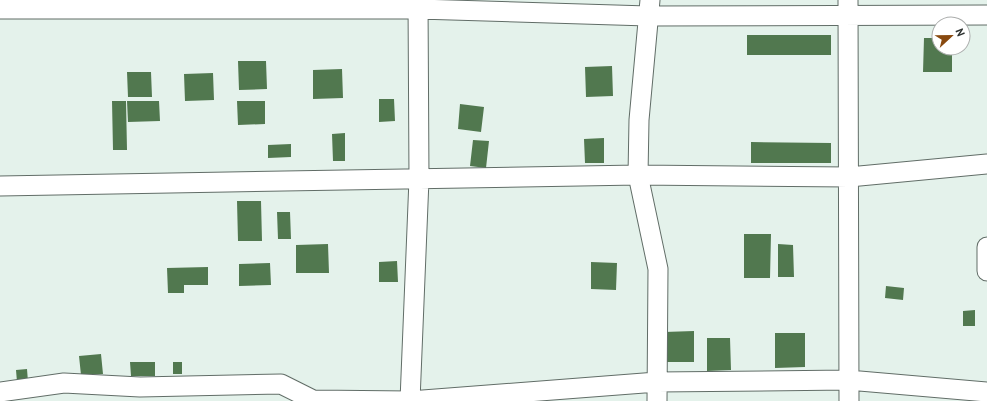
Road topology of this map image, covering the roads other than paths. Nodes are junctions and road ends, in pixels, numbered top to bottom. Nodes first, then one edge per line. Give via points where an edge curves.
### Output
1 (418, 4) edge
2 (649, 8) edge
3 (848, 8) edge
4 (0, 9) edge
5 (987, 15) edge
6 (987, 164) edge
7 (638, 175) junction
8 (849, 177) junction
9 (419, 179) junction
10 (0, 186) edge
11 (987, 247) edge
12 (987, 271) edge
13 (848, 380) junction
14 (657, 382) junction
15 (0, 392) edge
16 (987, 392) edge
17 (410, 401) edge
18 (657, 401) edge
19 (849, 401) edge

1 - 2 street
1 - 4 street
1 - 9 street
2 - 3 street
2 - 7 street via 639,120
3 - 5 street
3 - 8 street
6 - 8 street
7 - 8 street
7 - 9 street
7 - 14 street via 658,269
8 - 13 street
9 - 10 street
9 - 17 street
11 - 12 street
13 - 14 street
13 - 16 street
13 - 19 street
14 - 17 street
14 - 18 street
15 - 17 street via 64,383 140,387 281,384 313,400

